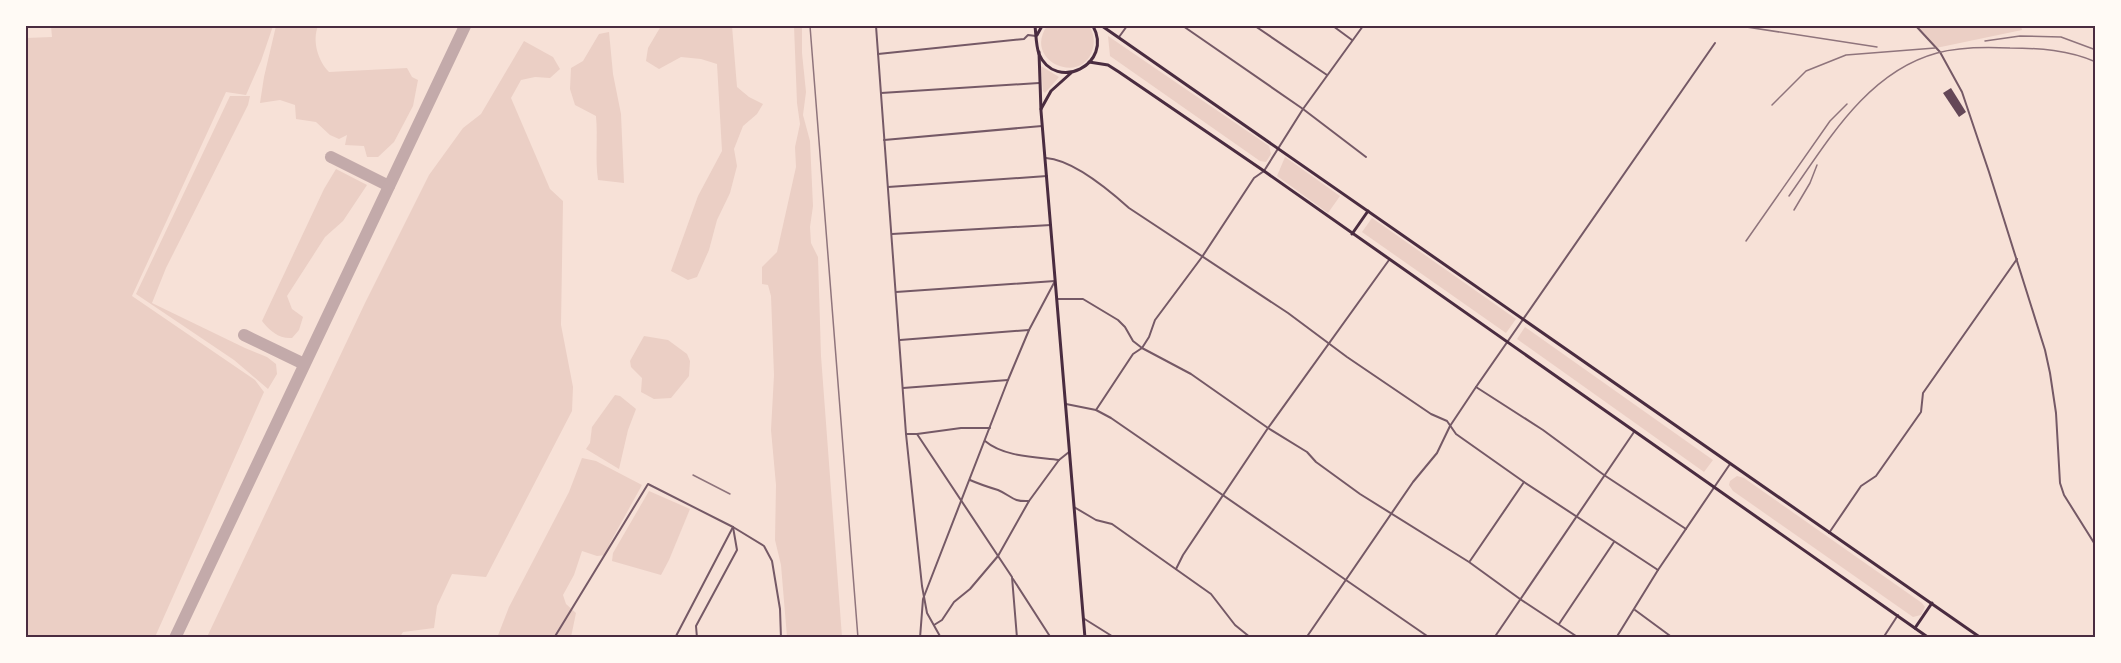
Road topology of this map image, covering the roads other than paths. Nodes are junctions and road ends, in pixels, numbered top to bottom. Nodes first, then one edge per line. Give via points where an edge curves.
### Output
1 (876, 26) edge
2 (1035, 26) edge
3 (1042, 26) edge
4 (1093, 26) edge
5 (1102, 26) edge
6 (1127, 26) edge
7 (1184, 26) edge
8 (1255, 26) edge
9 (1333, 26) edge
10 (1363, 26) edge
11 (1916, 26) edge
12 (1036, 36) junction
13 (1119, 37) junction
14 (1352, 40) junction
15 (1715, 43) dead end
16 (1039, 52) junction
17 (878, 54) junction
18 (1089, 63) junction
19 (1071, 72) junction
20 (1328, 75) junction
21 (1039, 83) junction
22 (881, 93) junction
23 (1303, 109) junction
24 (1041, 111) junction
25 (1042, 126) junction
26 (884, 140) junction
27 (1278, 147) junction
28 (1366, 157) dead end
29 (1046, 158) junction
30 (1264, 171) junction
31 (1048, 176) junction
32 (888, 186) junction
33 (1368, 211) junction
34 (1052, 225) junction
35 (892, 234) junction
36 (1352, 234) junction
37 (1202, 257) junction
38 (2017, 259) junction
39 (1389, 260) junction
40 (1055, 281) junction
41 (896, 292) junction
42 (1057, 298) junction
43 (1524, 319) junction
44 (1029, 330) junction
45 (900, 340) junction
46 (1328, 342) junction
47 (1508, 343) junction
48 (1142, 348) junction
49 (1008, 380) junction
50 (1476, 387) junction
51 (903, 388) junction
52 (1066, 404) junction
53 (1096, 410) junction
54 (1450, 426) junction
55 (990, 428) junction
56 (1268, 428) junction
57 (1635, 431) junction
58 (906, 434) junction
59 (917, 434) junction
60 (986, 441) junction
61 (1070, 452) junction
62 (1059, 460) junction
63 (1730, 464) junction
64 (1604, 476) junction
65 (970, 480) junction
66 (1524, 482) junction
67 (1715, 486) junction
68 (1223, 495) junction
69 (962, 499) junction
70 (1029, 501) junction
71 (1074, 507) junction
72 (1391, 513) junction
73 (1576, 516) junction
74 (733, 527) junction
75 (1686, 529) junction
76 (1829, 533) junction
77 (1614, 542) junction
78 (2096, 546) edge
79 (998, 556) junction
80 (1469, 562) junction
81 (1176, 569) junction
82 (1659, 570) junction
83 (1012, 577) junction
84 (1346, 579) junction
85 (923, 599) junction
86 (1520, 599) junction
87 (1932, 603) junction
88 (1635, 610) junction
89 (1898, 615) junction
90 (1083, 618) junction
91 (1559, 624) junction
92 (933, 626) junction
93 (1915, 628) junction
94 (554, 638) edge
95 (675, 638) edge
96 (697, 638) edge
97 (781, 638) edge
98 (920, 638) edge
99 (940, 638) edge
100 (1017, 638) edge
101 (1051, 638) edge
102 (1085, 638) edge
103 (1115, 638) edge
104 (1251, 638) edge
105 (1305, 638) edge
106 (1430, 638) edge
107 (1494, 638) edge
108 (1579, 638) edge
109 (1616, 638) edge
110 (1673, 638) edge
111 (1883, 638) edge
112 (1929, 638) edge
113 (1981, 638) edge

1 - 17 street
2 - 12 main road
3 - 12 main road
4 - 18 main road via 1098,43
5 - 13 main road
6 - 13 street
7 - 23 street
8 - 20 street
9 - 14 street
10 - 14 street
11 - 38 street via 1940,52 1962,92
12 - 16 main road
12 - 17 street
13 - 27 main road
14 - 20 street
15 - 43 street
16 - 19 main road via 1048,66
16 - 21 main road
17 - 22 street
18 - 19 main road
18 - 30 main road via 1108,65
19 - 24 main road via 1051,91
20 - 23 street
21 - 22 street
21 - 24 main road
22 - 26 street
23 - 27 street
23 - 28 street
24 - 25 main road
25 - 26 street
25 - 29 main road
26 - 32 street
27 - 30 street
27 - 33 main road
29 - 31 main road
29 - 37 street via 1058,159 1092,179
30 - 36 main road
30 - 37 street via 1254,178
31 - 32 street
31 - 34 main road
32 - 35 street
33 - 36 main road
33 - 43 main road
34 - 35 street
34 - 40 main road
35 - 41 street
36 - 39 main road
37 - 46 street
37 - 48 street via 1155,320
38 - 76 street via 1923,393 1921,412
38 - 78 street via 2054,387 2060,483
39 - 46 street
39 - 47 main road
40 - 41 street
40 - 42 main road
40 - 44 street
41 - 45 street
42 - 48 street via 1083,299 1118,320
42 - 52 main road
43 - 47 street
43 - 63 main road
44 - 45 street
44 - 49 street
45 - 51 street
46 - 54 street
46 - 56 street
47 - 50 street
47 - 57 main road
48 - 53 street via 1133,354
48 - 56 street via 1191,374
49 - 51 street
49 - 55 street
50 - 54 street
50 - 64 street
51 - 58 street
52 - 53 street
52 - 61 main road
53 - 68 street
54 - 66 street
54 - 72 street via 1437,453
55 - 59 street
55 - 60 street
56 - 68 street
56 - 72 street
57 - 64 street
57 - 67 main road
58 - 59 street
58 - 85 street
59 - 69 street
60 - 62 street via 993,448 1008,452
60 - 65 street
61 - 62 street
61 - 71 main road
62 - 70 street
63 - 67 street
63 - 76 main road
64 - 73 street
64 - 75 street
65 - 69 street
65 - 70 street via 1017,501
66 - 73 street
66 - 80 street
67 - 75 street
67 - 89 main road
68 - 81 street
68 - 84 street
69 - 79 street
69 - 85 street
70 - 79 street
71 - 81 street via 1112,524
71 - 90 main road
72 - 80 street
72 - 84 street
73 - 77 street
73 - 86 street
74 - 94 street via 648,484
74 - 95 street
74 - 96 street via 737,550 696,626
74 - 97 street via 764,546 772,561
75 - 82 street
76 - 87 main road
77 - 82 street
77 - 91 street
79 - 83 street
79 - 92 street
80 - 86 street
81 - 104 street via 1211,594 1235,625
82 - 88 street
83 - 100 street
83 - 101 street
84 - 105 street
84 - 106 street
85 - 92 street
85 - 98 street
86 - 91 street
86 - 107 street
87 - 93 main road
87 - 113 main road
88 - 109 street
88 - 110 street
89 - 93 main road
89 - 111 street
90 - 102 main road
90 - 103 street
91 - 108 street
92 - 99 street
93 - 112 main road

